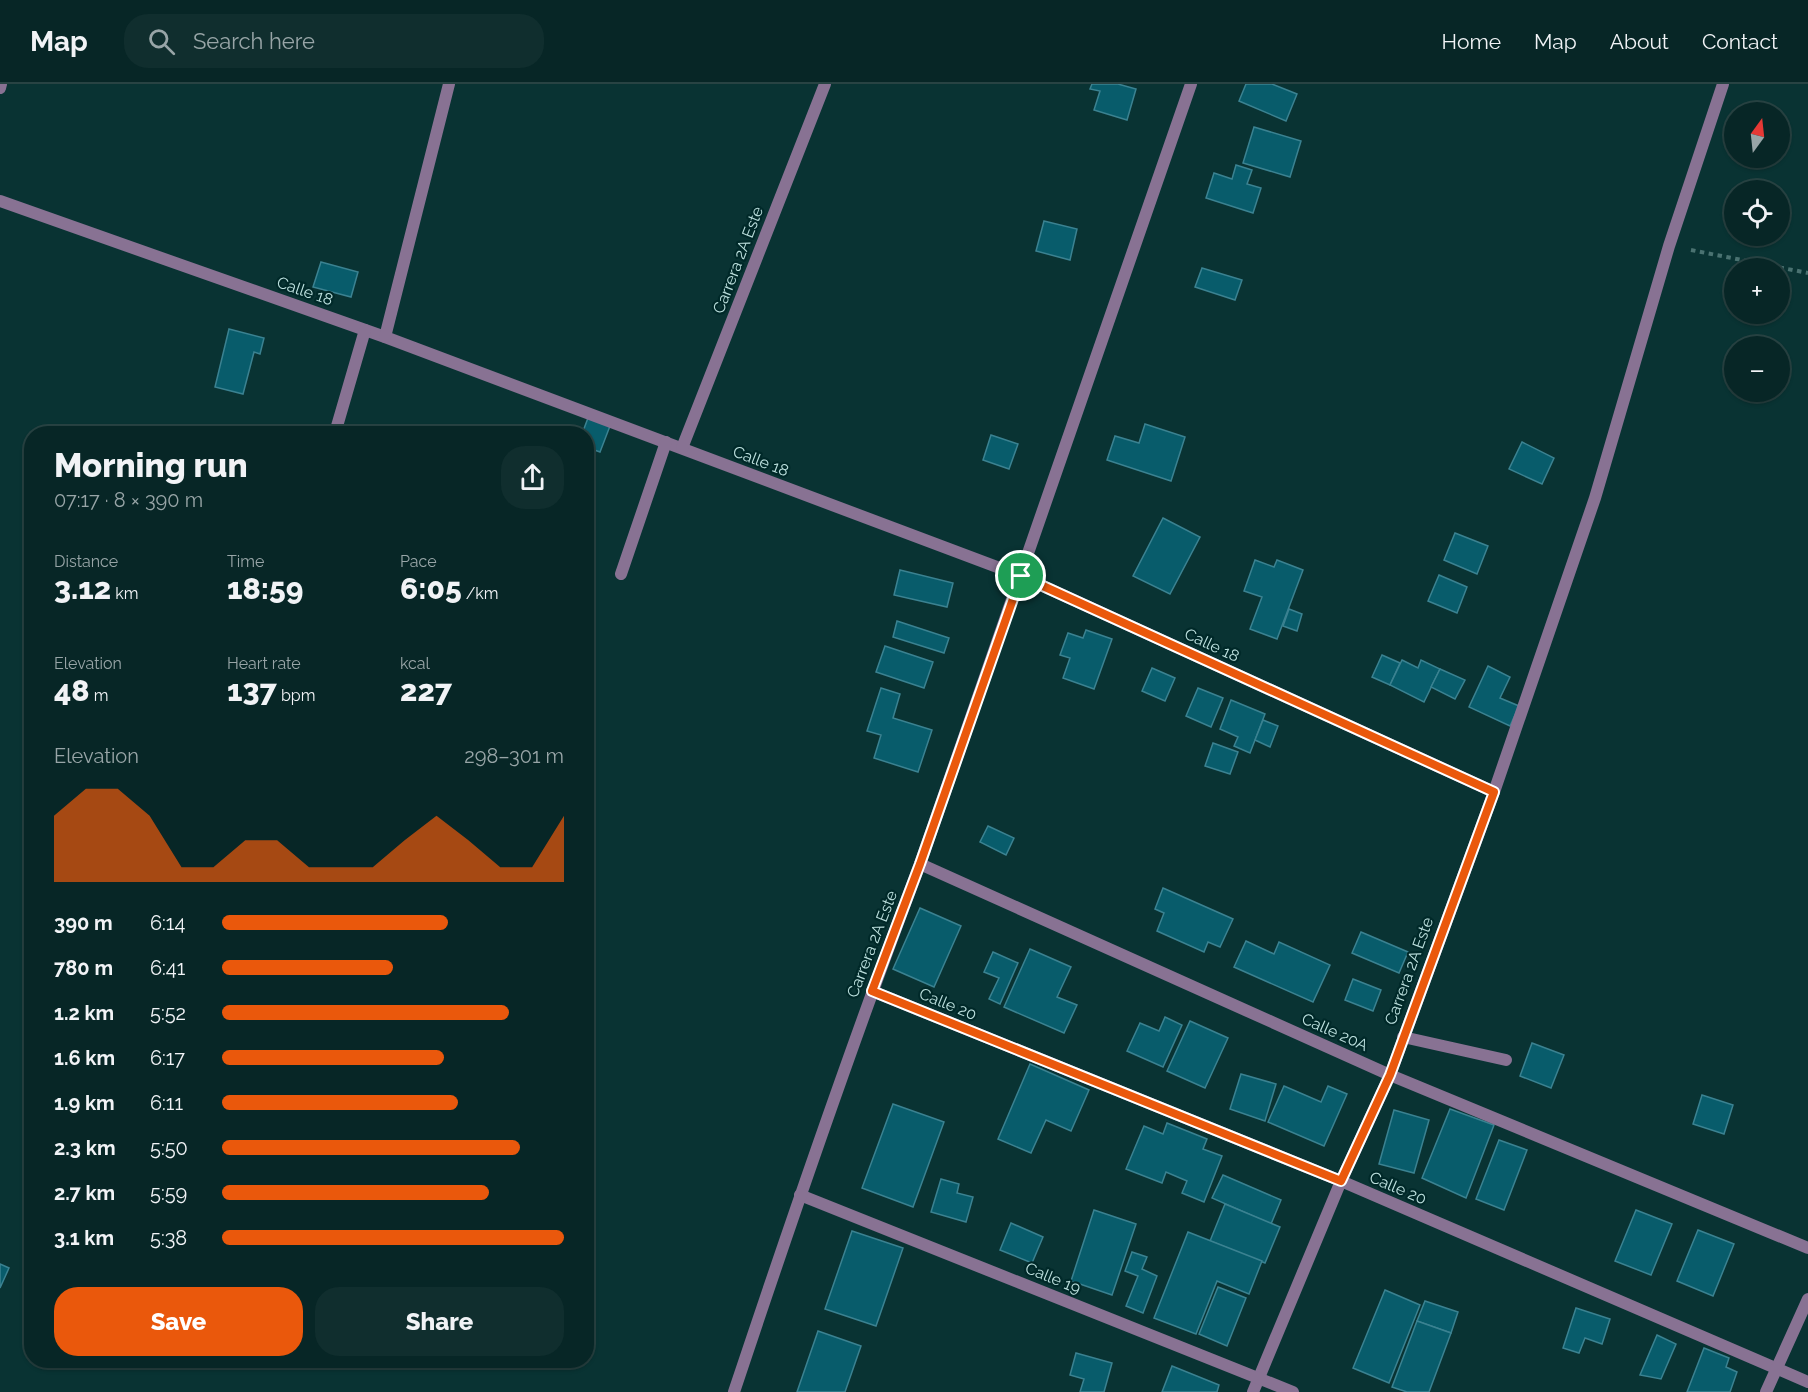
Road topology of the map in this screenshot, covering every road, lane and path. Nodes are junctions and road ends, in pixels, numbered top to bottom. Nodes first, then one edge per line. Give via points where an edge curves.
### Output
1 (449, 84) edge
2 (825, 84) edge
3 (1191, 84) edge
4 (1723, 84) edge
5 (0, 201) edge
6 (1669, 246) junction
7 (1808, 273) edge
8 (365, 330) junction
9 (385, 337) junction
10 (337, 426) edge
11 (666, 442) junction
12 (682, 448) junction
13 (621, 574) dead end
14 (1021, 576) junction
15 (1494, 792) junction
16 (920, 864) junction
17 (872, 991) junction
18 (1402, 1037) junction
19 (1506, 1060) dead end
20 (1390, 1075) junction
21 (1341, 1181) junction
22 (800, 1195) junction
23 (1808, 1248) edge
24 (1808, 1299) edge
25 (1776, 1368) junction
26 (1259, 1378) junction
27 (1808, 1382) edge
28 (734, 1392) edge
29 (1253, 1392) edge
30 (1293, 1392) edge
31 (1766, 1392) edge

1 - 9 street
2 - 12 street, Carrera 2A Este
3 - 14 street, Carrera 2A Este
4 - 6 street, Carrera 2A Este
5 - 8 street, Calle 18
6 - 7 path
6 - 15 street, Carrera 2A Este via 1595,498
8 - 9 street, Calle 18
8 - 10 street
9 - 11 street, Calle 18
11 - 12 street, Calle 18
11 - 13 street
12 - 14 street, Calle 18
14 - 15 street, Calle 18
14 - 16 street, Carrera 2A Este
15 - 18 street, Carrera 2A Este
16 - 17 street, Carrera 2A Este
16 - 20 street, Calle 20A
17 - 21 street, Calle 20
17 - 22 street, Carrera 2A Este
18 - 19 street
18 - 20 street, Carrera 2A Este
20 - 21 street, Carrera 2A Este
20 - 23 street, Calle 20A
21 - 25 street, Calle 20
21 - 26 street, Carrera 2A Este
22 - 26 street, Calle 19
22 - 28 street, Carrera 2A Este
24 - 25 street
25 - 27 street, Calle 20
25 - 31 street
26 - 29 street, Carrera 2A Este
26 - 30 street, Calle 19

